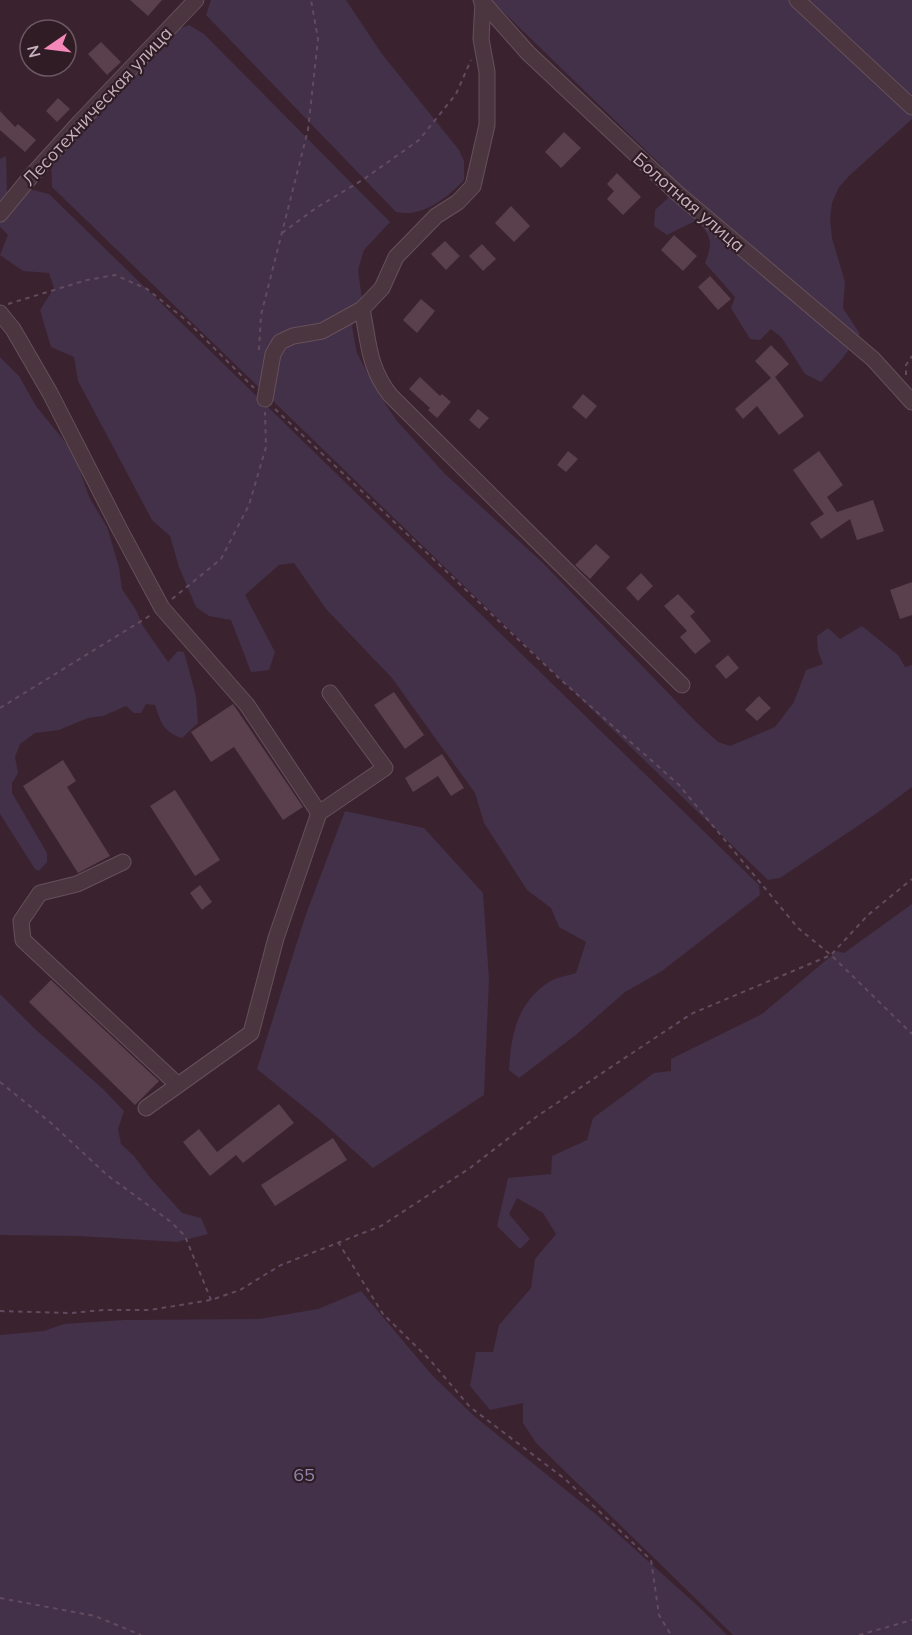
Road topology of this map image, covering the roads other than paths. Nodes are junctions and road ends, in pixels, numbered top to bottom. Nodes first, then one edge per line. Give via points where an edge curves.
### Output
1 (196, 0) edge
2 (797, 0) edge
3 (482, 1) edge
4 (912, 107) edge
5 (0, 214) edge
6 (362, 309) junction
7 (0, 313) edge
8 (265, 399) road end
9 (908, 399) edge
10 (682, 685) dead end
11 (330, 693) dead end
12 (319, 813) junction
13 (123, 862) dead end
14 (178, 1085) junction
15 (146, 1108) dead end

1 - 5 street, Лесотехническая улица
2 - 4 street
3 - 6 street via 487,125 473,186 436,216 396,257 381,288
3 - 9 street, Болотная улица via 528,52 677,193 873,359
6 - 8 street via 322,331 280,342 273,354
6 - 10 street via 377,378 390,395
7 - 12 street via 50,393 162,608 247,705
11 - 12 street via 385,768
12 - 14 street via 276,938 251,1033
13 - 14 street via 77,884 40,893 21,921 23,940
14 - 15 street

